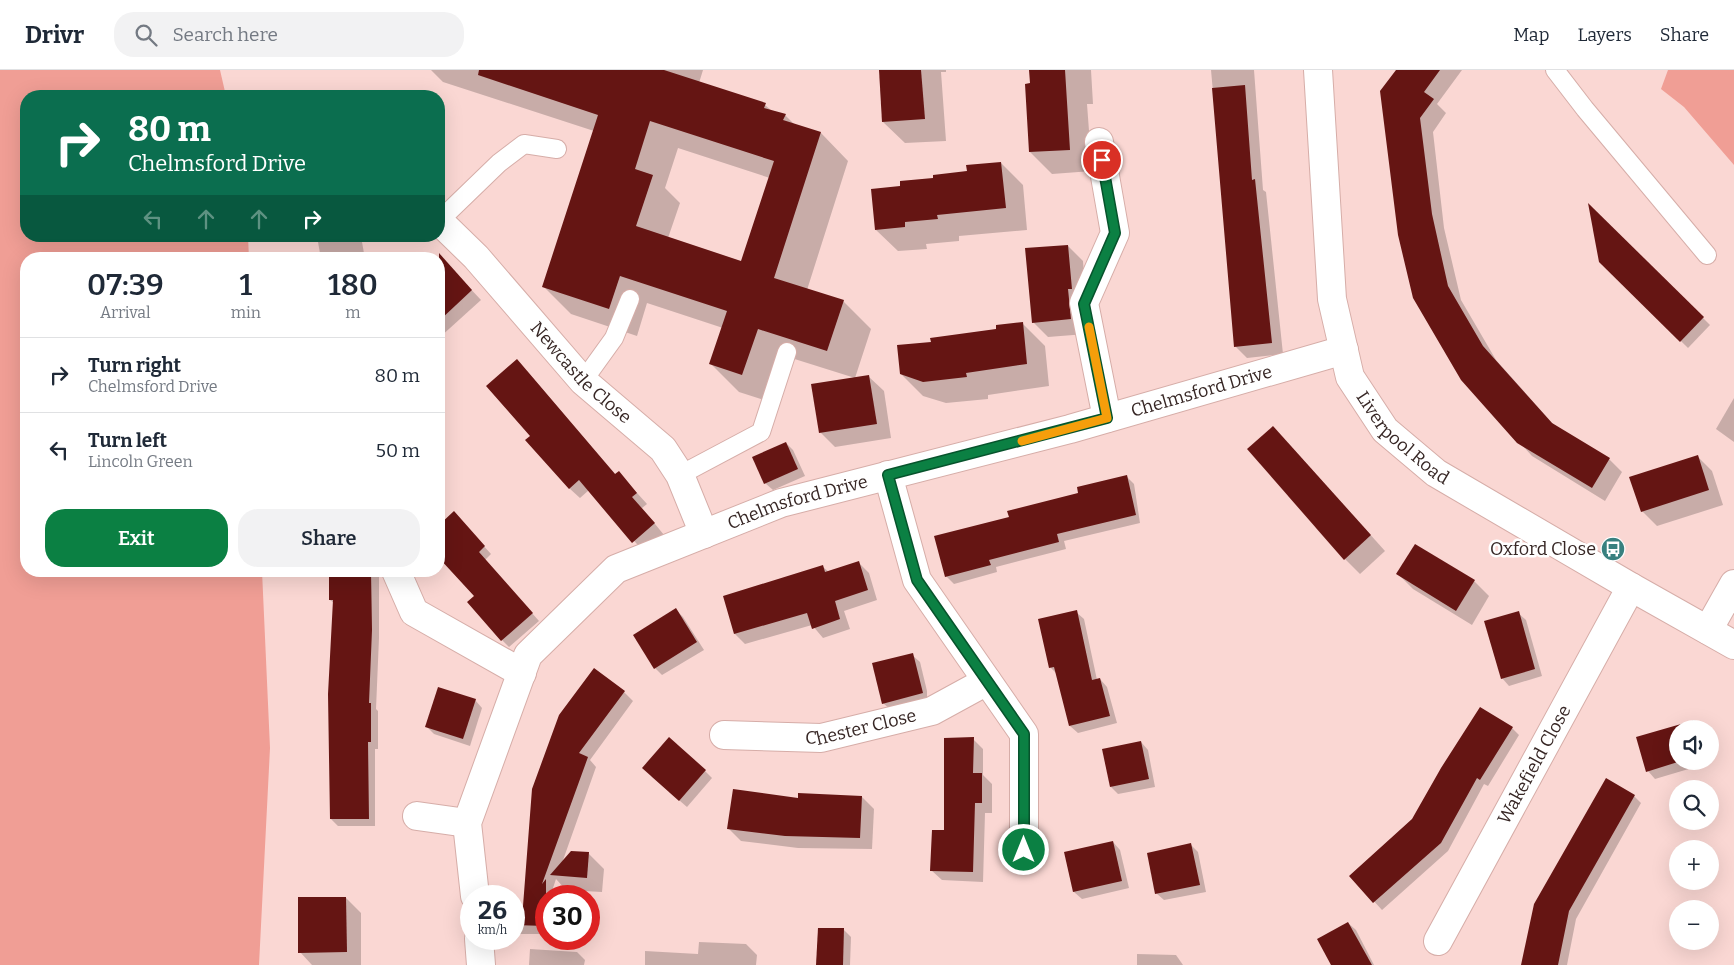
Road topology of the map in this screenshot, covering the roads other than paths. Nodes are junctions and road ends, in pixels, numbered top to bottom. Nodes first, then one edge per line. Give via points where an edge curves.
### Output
1 (1318, 70) edge
2 (1555, 70) edge
3 (1099, 142) dead end
4 (557, 149) dead end
5 (445, 215) edge
6 (445, 227) edge
7 (1708, 255) dead end
8 (630, 299) dead end
9 (1344, 350) junction
10 (787, 352) dead end
11 (583, 381) junction
12 (1107, 418) junction
13 (680, 475) junction
14 (888, 475) junction
15 (704, 534) junction
16 (399, 577) edge
17 (1734, 584) edge
18 (1630, 587) junction
19 (1708, 630) junction
20 (1734, 645) edge
21 (522, 673) junction
22 (987, 681) junction
23 (724, 734) dead end
24 (417, 816) dead end
25 (468, 823) junction
26 (1024, 850) dead end
27 (473, 885) edge
28 (1438, 940) dead end
29 (480, 950) edge
30 (481, 965) edge

1 - 9 street, Liverpool Road via 1332,300
2 - 7 lane
3 - 12 street via 1115,233 1084,304
4 - 5 lane via 524,144 499,163
6 - 11 street, Newcastle Close via 476,257
8 - 11 lane via 614,338
9 - 12 street, Chelmsford Drive
9 - 18 street, Liverpool Road via 1350,377 1385,430 1436,473
10 - 13 lane via 761,432
11 - 13 street, Newcastle Close via 663,450
12 - 14 street, Chelmsford Drive
13 - 15 street, Newcastle Close
14 - 15 street, Chelmsford Drive via 781,503
14 - 22 street via 917,580
15 - 21 street, Chelmsford Drive via 616,569 528,655
16 - 21 street via 414,612
17 - 19 street
18 - 19 street, Liverpool Road
18 - 28 street, Wakefield Close
19 - 20 street, Liverpool Road
21 - 25 street, Chelmsford Drive
22 - 23 street, Chester Close via 932,711 821,738
22 - 26 street via 1024,734
24 - 25 street
25 - 27 street, Chelmsford Drive
29 - 30 street

